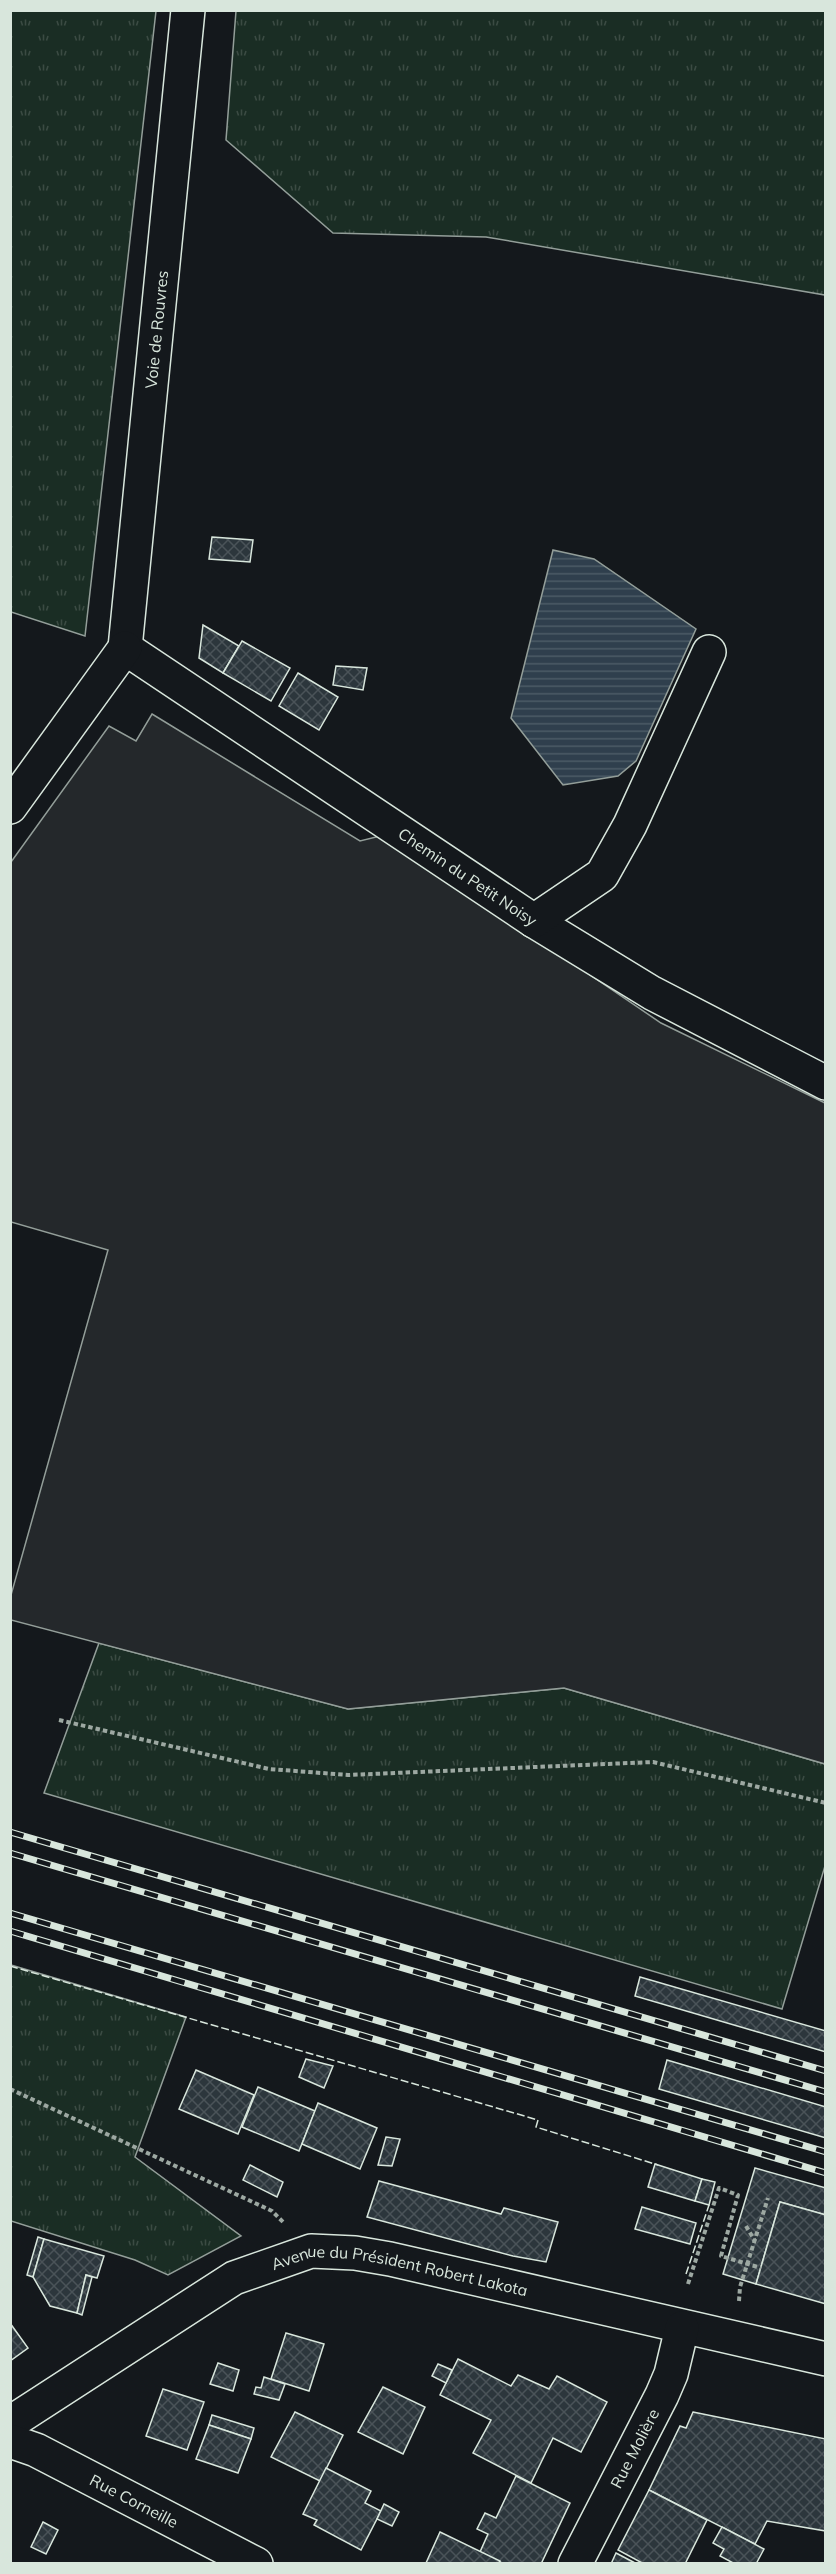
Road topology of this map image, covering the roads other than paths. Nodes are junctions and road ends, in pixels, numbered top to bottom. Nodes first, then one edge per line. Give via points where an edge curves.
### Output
1 (188, 10) edge
2 (125, 648) junction
3 (709, 652) dead end
4 (10, 807) edge
5 (534, 921) junction
6 (825, 1083) edge
7 (682, 2328) junction
8 (825, 2359) edge
9 (10, 2423) edge
10 (10, 2441) edge
11 (256, 2564) edge
12 (575, 2564) edge

1 - 2 street, Voie de Rouvres
2 - 4 street
2 - 5 street, Chemin du Petit Noisy
3 - 5 street via 630,825 602,875
5 - 6 street, Chemin du Petit Noisy via 652,993
7 - 8 street, Avenue du Président Robert Lakota
7 - 9 street, Avenue du Président Robert Lakota via 390,2259 311,2251 234,2278
7 - 12 street, Rue Molière via 662,2395
10 - 11 street, Rue Corneille via 36,2450

